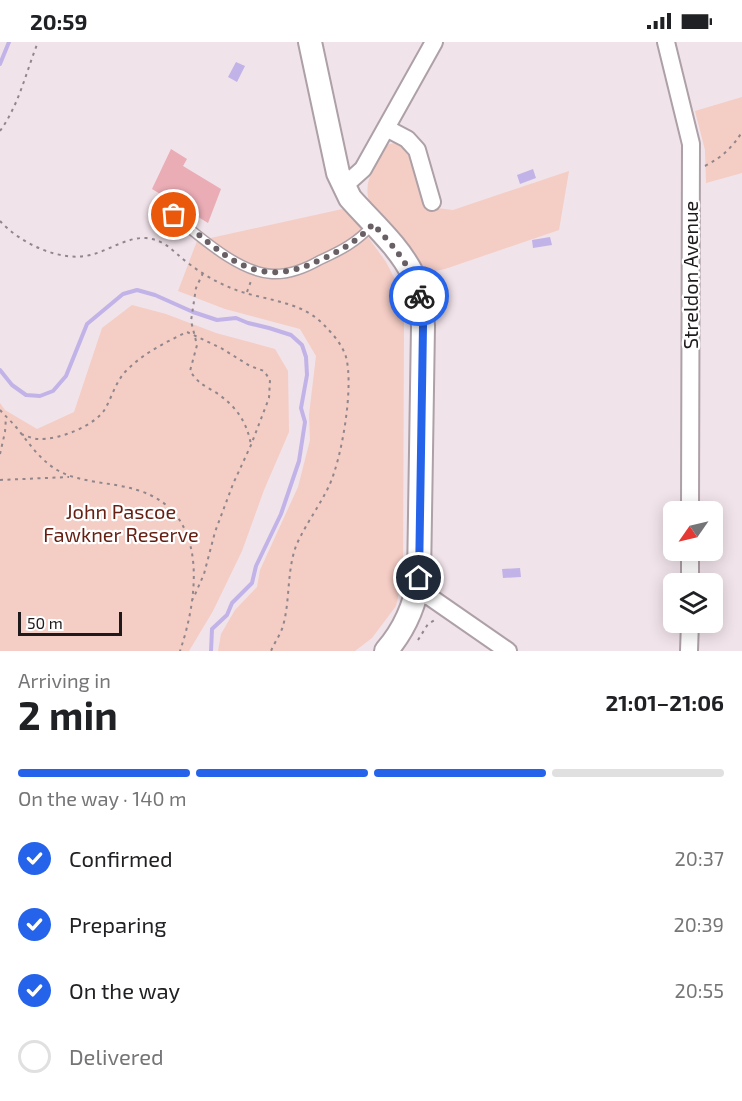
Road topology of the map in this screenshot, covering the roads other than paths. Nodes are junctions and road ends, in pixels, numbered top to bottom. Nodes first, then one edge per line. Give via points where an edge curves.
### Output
1 (310, 42) edge
2 (434, 42) edge
3 (666, 42) edge
4 (386, 128) junction
5 (344, 186) junction
6 (432, 202) dead end
7 (160, 205) dead end
8 (373, 224) junction
9 (690, 501) edge
10 (417, 592) junction
11 (690, 633) edge
12 (386, 651) edge
13 (508, 651) edge
14 (689, 651) edge

1 - 5 main road
2 - 4 street
3 - 9 street, Streldon Avenue via 691,144
4 - 5 street via 363,169
4 - 6 street via 417,150
5 - 8 main road
7 - 8 lane via 231,259 271,274 310,266 363,236
8 - 10 main road via 406,263 421,303 421,546
10 - 12 main road via 404,626
10 - 13 street
11 - 14 street

